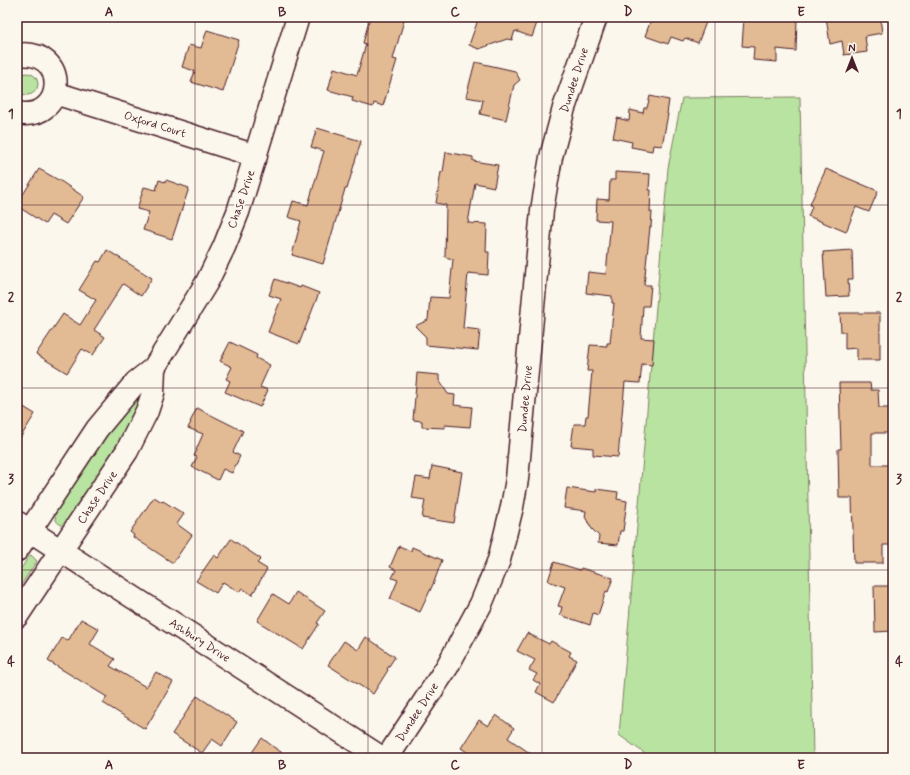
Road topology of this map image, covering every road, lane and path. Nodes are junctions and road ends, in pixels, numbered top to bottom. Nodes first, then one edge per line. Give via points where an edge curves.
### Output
1 (298, 17) edge
2 (596, 17) edge
3 (17, 55) edge
4 (55, 93) junction
5 (17, 113) edge
6 (256, 156) junction
7 (154, 368) junction
8 (23, 526) edge
9 (17, 550) edge
10 (61, 550) junction
11 (17, 616) edge
12 (382, 758) edge
13 (387, 758) edge

1 - 6 street, Chase Drive
2 - 13 street, Dundee Drive via 564,108 551,157 542,210 517,479 499,560 481,604 447,667
3 - 4 street via 36,56 51,67 55,76
4 - 5 street via 43,109 34,113
4 - 6 street, Oxford Court
6 - 7 street, Chase Drive via 224,247 207,282
7 - 8 street, Chase Drive via 136,382 97,429
7 - 10 street, Chase Drive via 153,393 131,444
8 - 9 street, Chase Drive
8 - 10 street, Ashbury Drive
10 - 11 street, Chase Drive
10 - 12 street, Ashbury Drive

